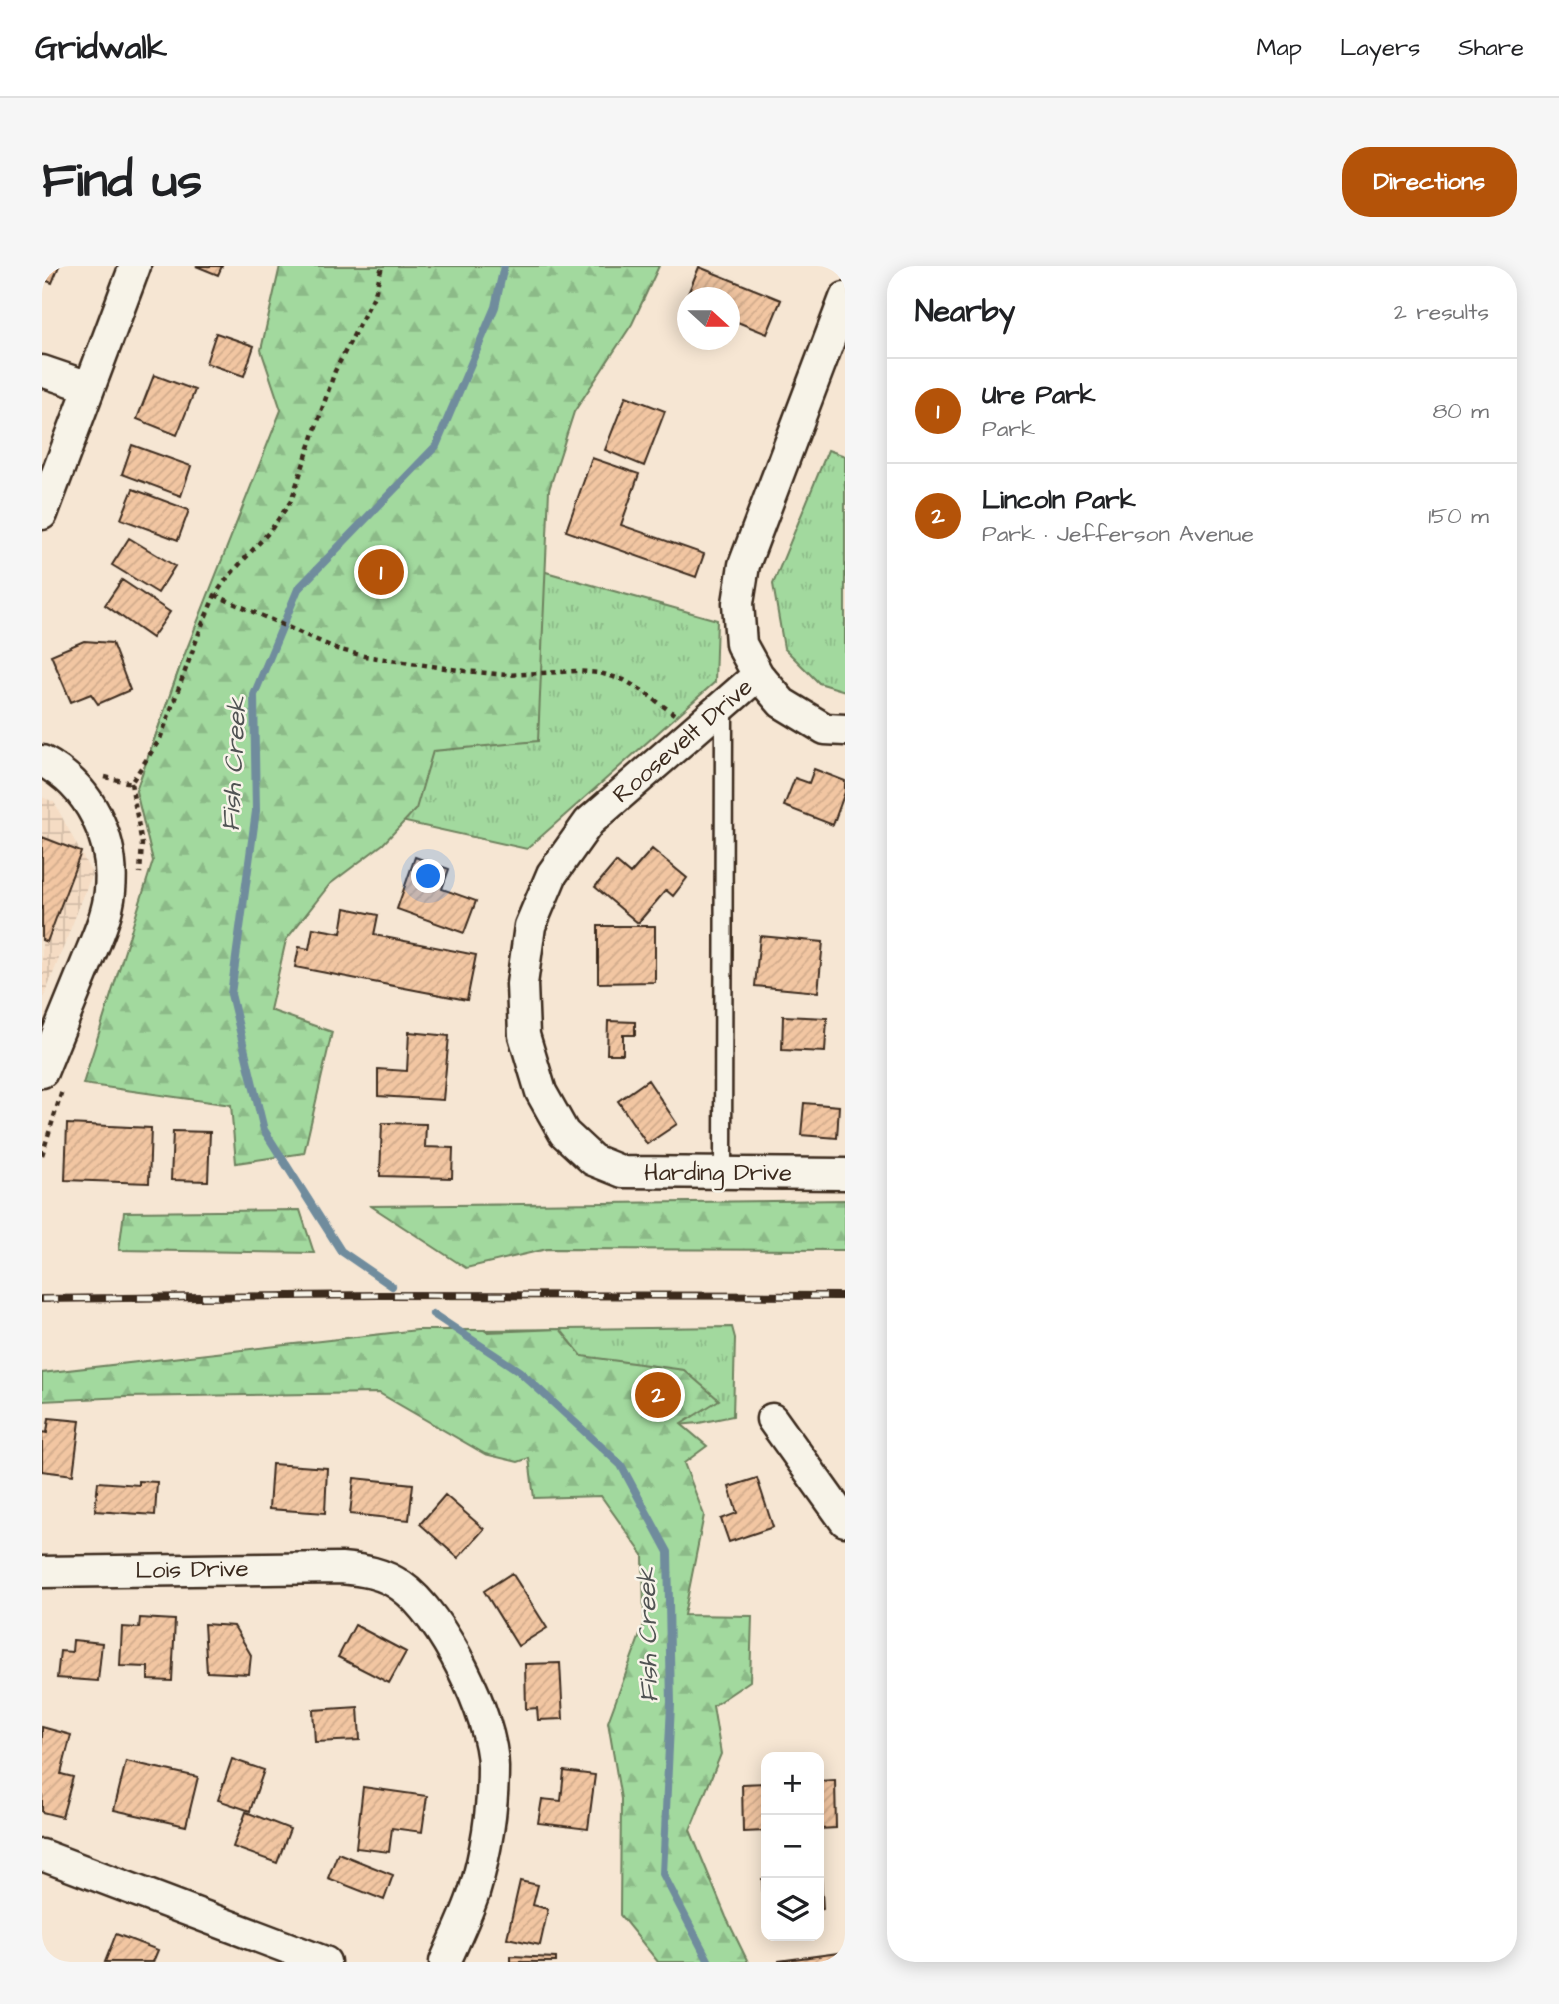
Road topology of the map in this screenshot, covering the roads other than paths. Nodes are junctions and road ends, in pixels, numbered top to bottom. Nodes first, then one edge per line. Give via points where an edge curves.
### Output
1 (135, 266) edge
2 (845, 299) edge
3 (42, 371) edge
4 (89, 387) junction
5 (42, 514) edge
6 (758, 675) junction
7 (724, 705) junction
8 (845, 730) edge
9 (42, 761) edge
10 (42, 1072) edge
11 (593, 1160) joint
12 (723, 1173) junction
13 (845, 1174) edge
14 (772, 1419) dead end
15 (845, 1521) edge
16 (42, 1572) edge
17 (42, 1855) edge
18 (325, 1962) edge
19 (445, 1962) edge

1 - 4 street
2 - 6 street, Roosevelt Drive via 744,565 738,603 741,644
3 - 4 street
4 - 5 street
6 - 7 street, Roosevelt Drive
6 - 8 street via 782,703 825,729
7 - 11 street, Roosevelt Drive via 589,821 552,874 530,926 522,984 524,1035 541,1092 564,1133
7 - 12 lane
9 - 10 street via 58,769 92,806 108,844 111,870 100,930
11 - 12 street, Harding Drive via 622,1172
12 - 13 street, Harding Drive
14 - 15 street
16 - 19 street, Lois Drive via 363,1570 403,1587 426,1609 470,1685 493,1764 484,1856
17 - 18 street

